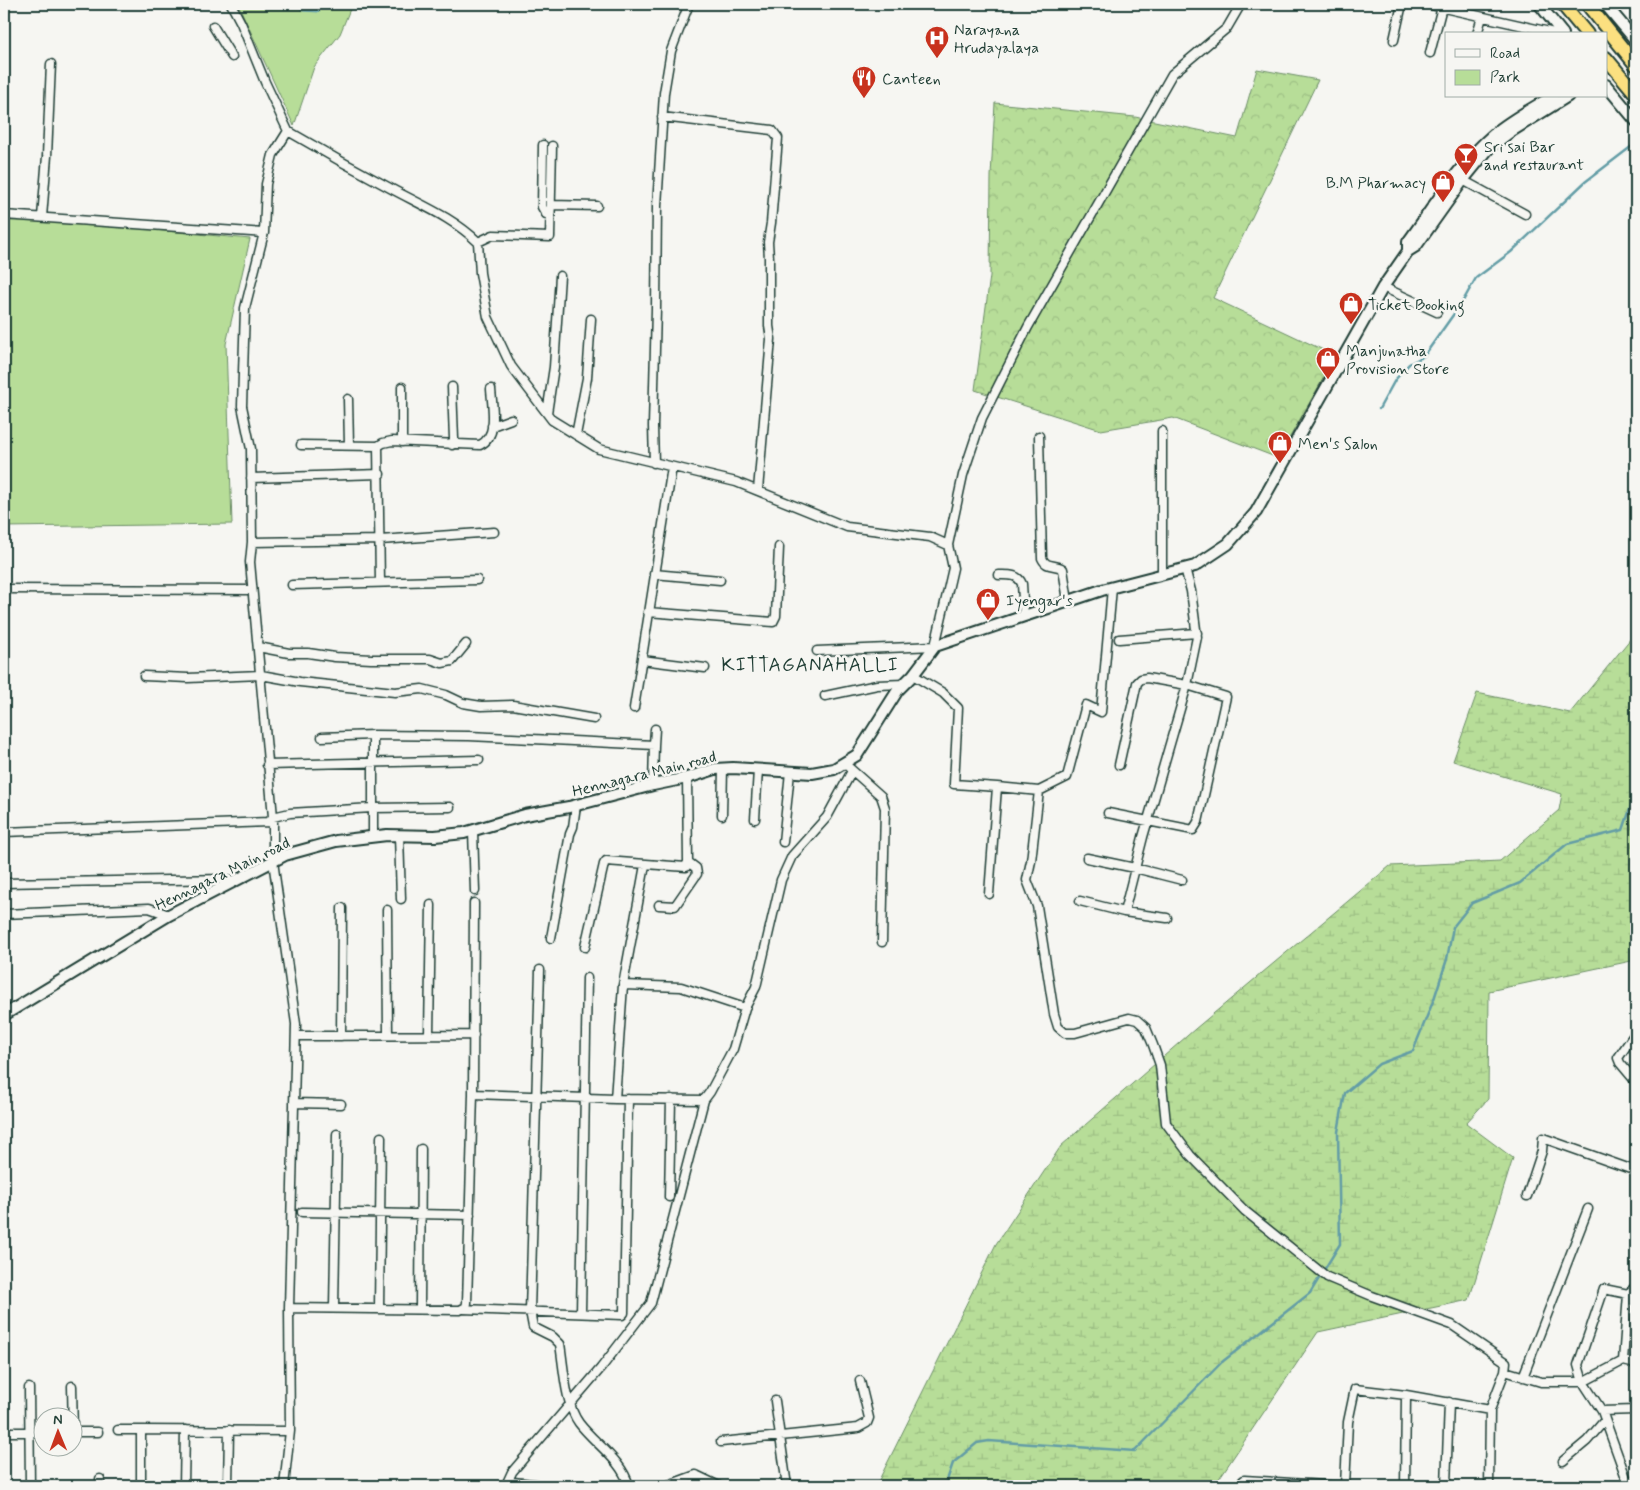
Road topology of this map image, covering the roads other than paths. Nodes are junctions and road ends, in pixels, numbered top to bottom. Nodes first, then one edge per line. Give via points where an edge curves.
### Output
1 (231, 4) edge
2 (689, 4) edge
3 (1241, 4) edge
4 (1402, 4) edge
5 (1426, 4) edge
6 (1539, 4) edge
7 (1562, 4) edge
8 (1587, 4) edge
9 (1605, 4) edge
10 (1442, 8) junction
11 (1482, 17) junction
12 (213, 26) dead end
13 (1518, 30) edge
14 (1478, 32) edge
15 (1550, 32) edge
16 (1561, 32) edge
17 (1585, 32) edge
18 (1394, 40) dead end
19 (1636, 41) edge
20 (1430, 53) dead end
21 (232, 58) dead end
22 (51, 64) dead end
23 (1609, 65) edge
24 (1636, 65) edge
25 (1608, 87) edge
26 (1636, 94) edge
27 (1550, 98) edge
28 (1565, 98) edge
29 (662, 117) junction
30 (1636, 121) edge
31 (288, 131) junction
32 (543, 145) dead end
33 (552, 146) dead end
34 (1459, 178) junction
35 (550, 205) junction
36 (597, 206) dead end
37 (1525, 214) dead end
38 (4, 215) edge
39 (550, 216) junction
40 (42, 217) junction
41 (264, 233) junction
42 (478, 242) junction
43 (560, 276) dead end
44 (1383, 287) junction
45 (1437, 312) dead end
46 (591, 319) dead end
47 (402, 387) dead end
48 (452, 387) dead end
49 (491, 389) dead end
50 (348, 399) dead end
51 (547, 413) junction
52 (511, 419) dead end
53 (492, 426) junction
54 (1162, 431) dead end
55 (576, 435) junction
56 (1039, 436) dead end
57 (402, 442) junction
58 (301, 445) dead end
59 (452, 445) junction
60 (348, 446) junction
61 (378, 446) junction
62 (654, 463) junction
63 (672, 467) junction
64 (380, 474) junction
65 (251, 478) junction
66 (758, 490) junction
67 (494, 532) dead end
68 (380, 540) junction
69 (252, 542) junction
70 (948, 545) junction
71 (779, 547) dead end
72 (1185, 568) junction
73 (654, 574) junction
74 (1162, 574) junction
75 (999, 575) dead end
76 (477, 580) dead end
77 (720, 580) dead end
78 (380, 582) junction
79 (292, 585) dead end
80 (1112, 588) junction
81 (4, 589) edge
82 (252, 590) junction
83 (1068, 601) junction
84 (648, 612) junction
85 (1024, 616) junction
86 (1197, 633) junction
87 (1119, 639) dead end
88 (466, 644) dead end
89 (935, 646) junction
90 (258, 647) junction
91 (817, 651) dead end
92 (642, 660) junction
93 (705, 668) dead end
94 (261, 675) junction
95 (913, 675) junction
96 (144, 676) dead end
97 (904, 684) junction
98 (1187, 685) junction
99 (825, 696) dead end
100 (634, 708) dead end
101 (594, 719) dead end
102 (655, 730) dead end
103 (373, 735) junction
104 (322, 737) dead end
105 (654, 745) junction
106 (479, 760) dead end
107 (372, 763) junction
108 (844, 764) junction
109 (267, 765) junction
110 (1118, 765) dead end
111 (722, 769) junction
112 (758, 770) junction
113 (852, 771) junction
114 (790, 772) junction
115 (687, 778) junction
116 (653, 785) junction
117 (997, 787) junction
118 (1039, 791) junction
119 (576, 805) junction
120 (450, 807) dead end
121 (372, 808) junction
122 (1108, 813) dead end
123 (722, 815) dead end
124 (273, 817) junction
125 (755, 819) dead end
126 (1148, 822) junction
127 (473, 831) junction
128 (4, 832) edge
129 (399, 835) junction
130 (373, 837) junction
131 (783, 842) dead end
132 (1087, 858) dead end
133 (273, 861) junction
134 (688, 862) junction
135 (645, 865) junction
136 (1135, 868) junction
137 (1182, 880) dead end
138 (234, 882) junction
139 (4, 883) edge
140 (475, 891) dead end
141 (989, 894) dead end
142 (401, 898) dead end
143 (1080, 900) dead end
144 (474, 903) dead end
145 (659, 905) dead end
146 (431, 906) dead end
147 (342, 908) dead end
148 (387, 910) dead end
149 (1124, 912) junction
150 (4, 914) edge
151 (169, 915) junction
152 (1167, 918) dead end
153 (551, 938) dead end
154 (882, 942) dead end
155 (585, 947) dead end
156 (540, 970) dead end
157 (587, 978) dead end
158 (623, 985) junction
159 (745, 1008) junction
160 (4, 1015) edge
161 (1636, 1032) edge
162 (388, 1035) junction
163 (429, 1035) junction
164 (474, 1035) junction
165 (296, 1036) junction
166 (341, 1036) junction
167 (1636, 1082) edge
168 (473, 1094) junction
169 (537, 1096) junction
170 (585, 1097) junction
171 (615, 1099) junction
172 (628, 1099) junction
173 (671, 1100) junction
174 (704, 1100) junction
175 (294, 1103) junction
176 (341, 1104) dead end
177 (337, 1134) dead end
178 (381, 1137) dead end
179 (421, 1148) dead end
180 (1636, 1172) edge
181 (1527, 1196) dead end
182 (669, 1197) dead end
183 (1588, 1209) dead end
184 (302, 1212) dead end
185 (335, 1212) junction
186 (380, 1213) junction
187 (421, 1214) junction
188 (470, 1215) junction
189 (1636, 1286) edge
190 (1628, 1294) junction
191 (289, 1308) junction
192 (334, 1308) junction
193 (379, 1309) junction
194 (420, 1309) junction
195 (463, 1309) junction
196 (530, 1311) junction
197 (581, 1313) junction
198 (1623, 1362) junction
199 (1636, 1364) edge
200 (1506, 1371) junction
201 (1523, 1376) junction
202 (860, 1381) dead end
203 (1583, 1382) junction
204 (72, 1386) dead end
205 (29, 1388) dead end
206 (1406, 1395) junction
207 (776, 1401) dead end
208 (1448, 1402) junction
209 (570, 1406) junction
210 (72, 1408) edge
211 (1490, 1410) junction
212 (1636, 1410) edge
213 (1602, 1411) junction
214 (1605, 1420) junction
215 (118, 1430) dead end
216 (141, 1430) junction
217 (185, 1430) junction
218 (229, 1430) junction
219 (4, 1432) edge
220 (30, 1432) junction
221 (82, 1432) edge
222 (98, 1432) dead end
223 (290, 1432) junction
224 (780, 1436) junction
225 (721, 1442) dead end
226 (1563, 1461) dead end
227 (696, 1475) junction
228 (1258, 1483) edge
229 (506, 1485) edge
230 (537, 1485) edge
231 (1299, 1485) edge
232 (30, 1486) edge
233 (141, 1486) edge
234 (184, 1486) edge
235 (228, 1486) edge
236 (284, 1486) edge
237 (554, 1486) edge
238 (629, 1486) edge
239 (666, 1486) edge
240 (698, 1486) edge
241 (718, 1486) edge
242 (787, 1486) edge
243 (1238, 1486) edge
244 (1340, 1486) edge
245 (1345, 1486) edge
246 (1405, 1486) edge
247 (1446, 1486) edge
248 (1489, 1486) edge
249 (1629, 1486) edge

1 - 31 street
2 - 29 street via 671,51
3 - 70 street via 1227,28 1172,74 1028,327 982,418 963,475
4 - 18 street
5 - 10 street
6 - 16 street
7 - 17 highway
8 - 24 highway
9 - 19 street
10 - 11 street
10 - 20 street
11 - 13 street
11 - 14 street
12 - 21 street
13 - 15 street
22 - 40 street
23 - 26 highway
25 - 30 street
27 - 34 street via 1494,134 1472,156
28 - 34 street via 1495,143
29 - 62 street via 656,206
29 - 66 street via 772,130 778,138 768,242 771,339
31 - 41 street via 273,155 266,184
31 - 42 street via 434,210 464,228
32 - 39 street via 542,207
33 - 35 street
34 - 37 street
34 - 44 street via 1416,246 1408,250
35 - 36 street
35 - 39 street
38 - 40 street
39 - 42 street via 550,237 494,235
40 - 41 street
41 - 65 street via 245,308 242,406 251,449
42 - 51 street via 488,318 511,366
43 - 51 street via 554,367
44 - 45 street
44 - 72 street via 1256,512 1228,544 1195,566
46 - 55 street via 588,378
47 - 57 street
48 - 59 street
49 - 53 street
50 - 60 street
51 - 55 street via 552,420
52 - 53 street
53 - 59 street via 491,436 480,445
54 - 74 street
55 - 62 street via 599,449
56 - 83 street via 1042,558 1048,566 1063,569
57 - 59 street
57 - 61 street
58 - 60 street
60 - 61 street
61 - 64 street
62 - 63 street
63 - 66 street
63 - 73 street
64 - 65 street
64 - 68 street
65 - 69 street
66 - 70 street via 847,527 930,537
67 - 68 street
68 - 69 street
68 - 78 street
69 - 82 street
70 - 89 street via 953,568
71 - 84 street via 776,616 772,622
72 - 74 street
72 - 86 street
73 - 77 street
73 - 84 street
74 - 80 street
75 - 85 street via 1020,579
76 - 78 street
78 - 79 street
80 - 83 street
80 - 118 street via 1101,712 1086,706 1067,777
81 - 82 street
82 - 90 street
83 - 85 street
84 - 92 street
85 - 89 street
86 - 87 street
86 - 98 street
88 - 90 street via 452,661 442,663 430,659 371,659 289,653
89 - 91 street
89 - 95 street, Hennagara Main road
90 - 94 street
92 - 93 street
92 - 100 street
94 - 96 street
94 - 101 street via 395,692 422,689 463,703 513,705
94 - 109 street
95 - 97 street, Hennagara Main road
95 - 117 street via 943,693 958,708 954,784
97 - 99 street
97 - 108 street, Hennagara Main road via 857,755
98 - 110 street via 1141,679
98 - 126 street
98 - 126 street via 1226,697 1198,822 1193,830
102 - 105 street
103 - 104 street
103 - 105 street
103 - 107 street
105 - 116 street
106 - 107 street
107 - 109 street
107 - 121 street
108 - 113 street
108 - 114 street, Hennagara Main road via 812,773
109 - 124 street
111 - 112 street, Hennagara Main road
111 - 115 street, Hennagara Main road
111 - 123 street
112 - 114 street, Hennagara Main road
112 - 125 street
113 - 154 street via 881,796 885,808
113 - 159 street via 827,817 792,856 781,880 756,987
114 - 131 street
115 - 116 street, Hennagara Main road
115 - 134 street
116 - 119 street, Hennagara Main road
117 - 118 street
117 - 141 street
118 - 200 street via 1027,880 1037,906 1050,998 1058,1027 1065,1033 1076,1033 1129,1018 1137,1020 1146,1028 1160,1065 1166,1123 1190,1155 1245,1211 1327,1277 1452,1325 1506,1362
119 - 127 street, Hennagara Main road via 525,815
119 - 153 street
120 - 121 street
121 - 124 street
121 - 130 street
122 - 126 street
124 - 128 street via 269,822 240,824
124 - 133 street
126 - 136 street
127 - 129 street, Hennagara Main road via 435,836
127 - 140 street
129 - 130 street, Hennagara Main road
129 - 142 street
130 - 133 street, Hennagara Main road via 336,841
132 - 136 street
133 - 138 street, Hennagara Main road
133 - 165 street
134 - 135 street via 686,867
134 - 145 street via 696,868 697,874 675,906
135 - 155 street via 610,860 604,864
135 - 158 street
136 - 137 street
136 - 149 street
138 - 139 street via 226,879
138 - 151 street, Hennagara Main road
143 - 149 street
144 - 164 street
146 - 163 street
147 - 166 street
148 - 162 street
149 - 152 street
150 - 151 street via 149,908
151 - 160 street, Hennagara Main road
156 - 169 street
157 - 170 street
158 - 159 street via 680,987
158 - 171 street
159 - 174 street via 733,1049
161 - 167 street via 1618,1058
162 - 163 street
162 - 166 street
163 - 164 street
164 - 168 street
165 - 166 street
165 - 175 street
168 - 169 street
168 - 188 street
169 - 170 street
169 - 196 street
170 - 171 street
170 - 197 street
171 - 172 street
172 - 173 street
172 - 197 street via 624,1313
173 - 174 street
173 - 182 street
174 - 209 street via 651,1303
175 - 176 street
175 - 191 street
177 - 185 street
178 - 186 street
179 - 187 street
180 - 181 street via 1544,1138
183 - 201 street
184 - 185 street
185 - 186 street
185 - 192 street
186 - 187 street
186 - 193 street
187 - 188 street
187 - 194 street
188 - 195 street via 467,1303
189 - 190 street
190 - 198 street
190 - 203 street via 1604,1289 1578,1365
191 - 192 street
191 - 223 street
192 - 193 street
193 - 194 street
194 - 195 street
195 - 196 street
196 - 197 street
196 - 209 street via 532,1327 560,1344
198 - 199 street
198 - 203 street
200 - 201 street
200 - 211 street
201 - 203 street via 1540,1382
202 - 224 street via 869,1418 863,1426
203 - 213 street
204 - 210 street
205 - 220 street
206 - 208 street
206 - 245 street via 1355,1389 1348,1422
206 - 246 street
207 - 224 street
208 - 211 street
208 - 247 street
209 - 229 street via 512,1472
209 - 238 street via 579,1423 626,1477
211 - 248 street
212 - 213 street
213 - 214 street
214 - 226 street
214 - 249 street
215 - 216 street
216 - 217 street
216 - 233 street
217 - 218 street
217 - 234 street
218 - 223 street
218 - 235 street
219 - 220 street
220 - 232 street
221 - 222 street
223 - 236 street
224 - 225 street
224 - 242 street
227 - 239 street
227 - 240 street
227 - 241 street
228 - 231 street
228 - 243 street via 1244,1480
229 - 230 street via 513,1482
230 - 237 street
231 - 244 street

